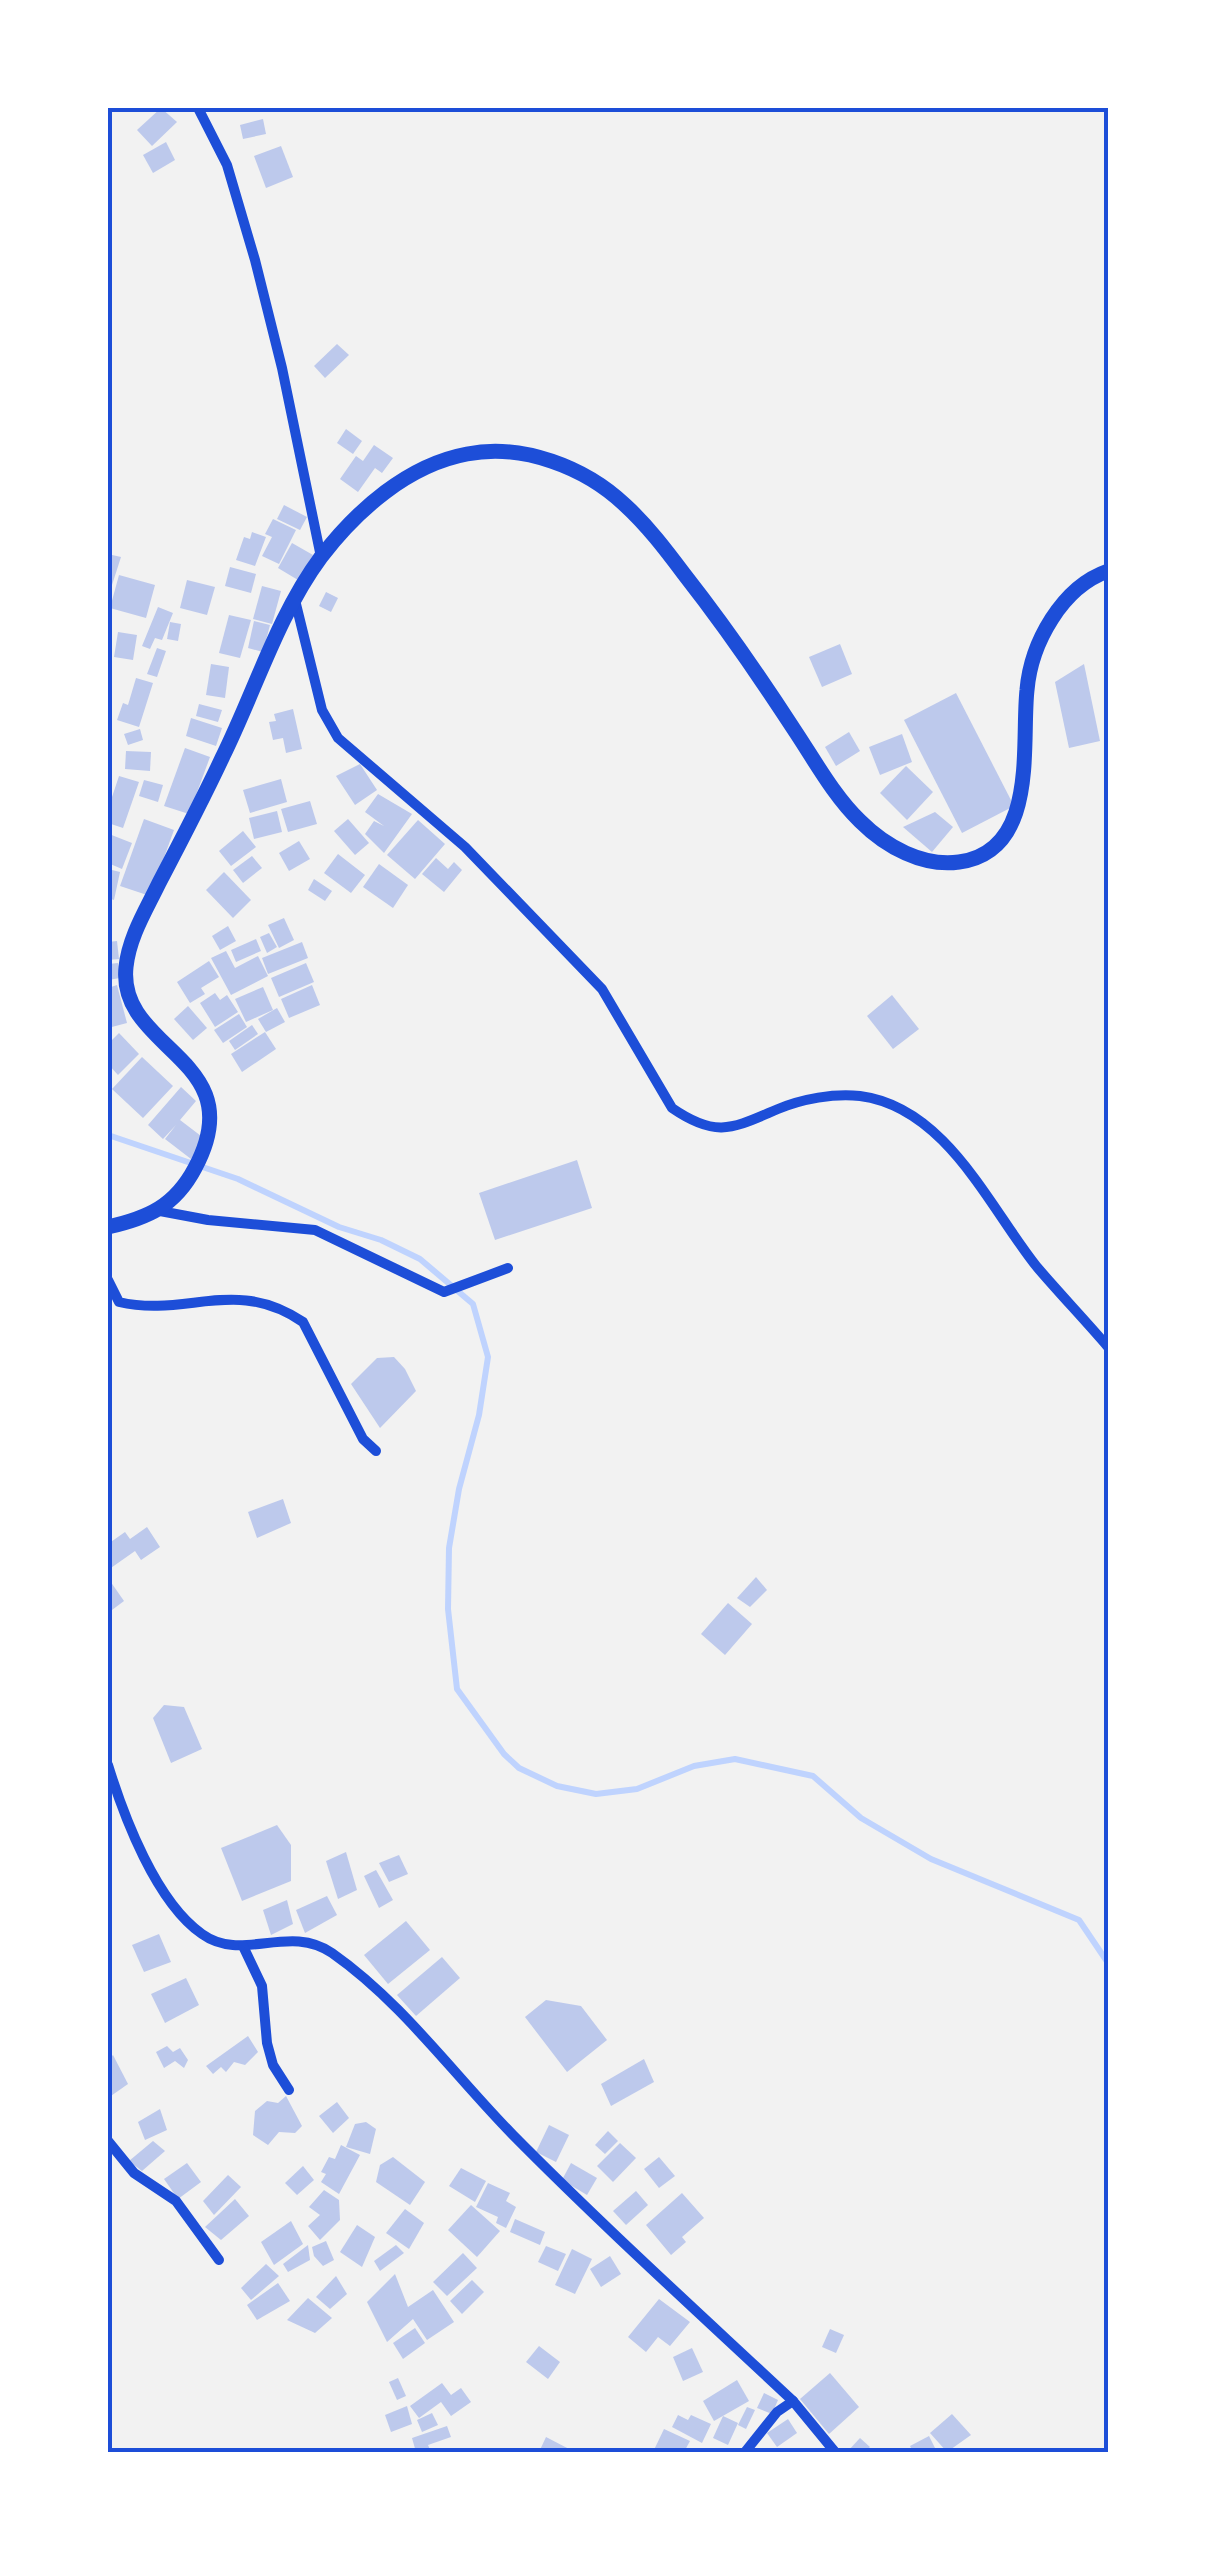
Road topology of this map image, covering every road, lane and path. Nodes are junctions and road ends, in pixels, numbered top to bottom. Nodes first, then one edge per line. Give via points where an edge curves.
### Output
1 (198, 108) edge
2 (321, 557) junction
3 (1108, 572) edge
4 (295, 600) junction
5 (160, 1211) junction
6 (108, 1228) edge
7 (508, 1268) dead end
8 (108, 1280) edge
9 (1108, 1347) edge
10 (376, 1451) dead end
11 (108, 1765) edge
12 (243, 1946) junction
13 (289, 2090) dead end
14 (108, 2141) edge
15 (219, 2260) dead end
16 (793, 2400) junction
17 (746, 2452) edge
18 (835, 2452) edge

1 - 2 street via 227,165 256,260
2 - 3 street via 362,512 427,465 484,451 526,454 566,467 624,503 662,546 733,635 859,820 922,860 957,862 992,848 1008,829 1023,792 1027,686 1038,648 1059,605
2 - 4 street
4 - 5 street via 136,930 126,965 126,995 195,1073 210,1116 205,1149
4 - 9 street via 322,710 338,738 464,848 602,989 672,1108 718,1128 831,1095 863,1096 898,1108 939,1136 1037,1267
5 - 6 street
5 - 7 street via 315,1230 444,1292
8 - 10 street via 119,1302 136,1306 238,1298 287,1311 303,1322 362,1439
11 - 12 street via 130,1832 177,1907 201,1934
12 - 13 street via 262,1986 273,2064
12 - 16 street via 300,1940 334,1954 387,1999 606,2226
14 - 15 street via 134,2173 176,2201
16 - 17 street
16 - 18 street

